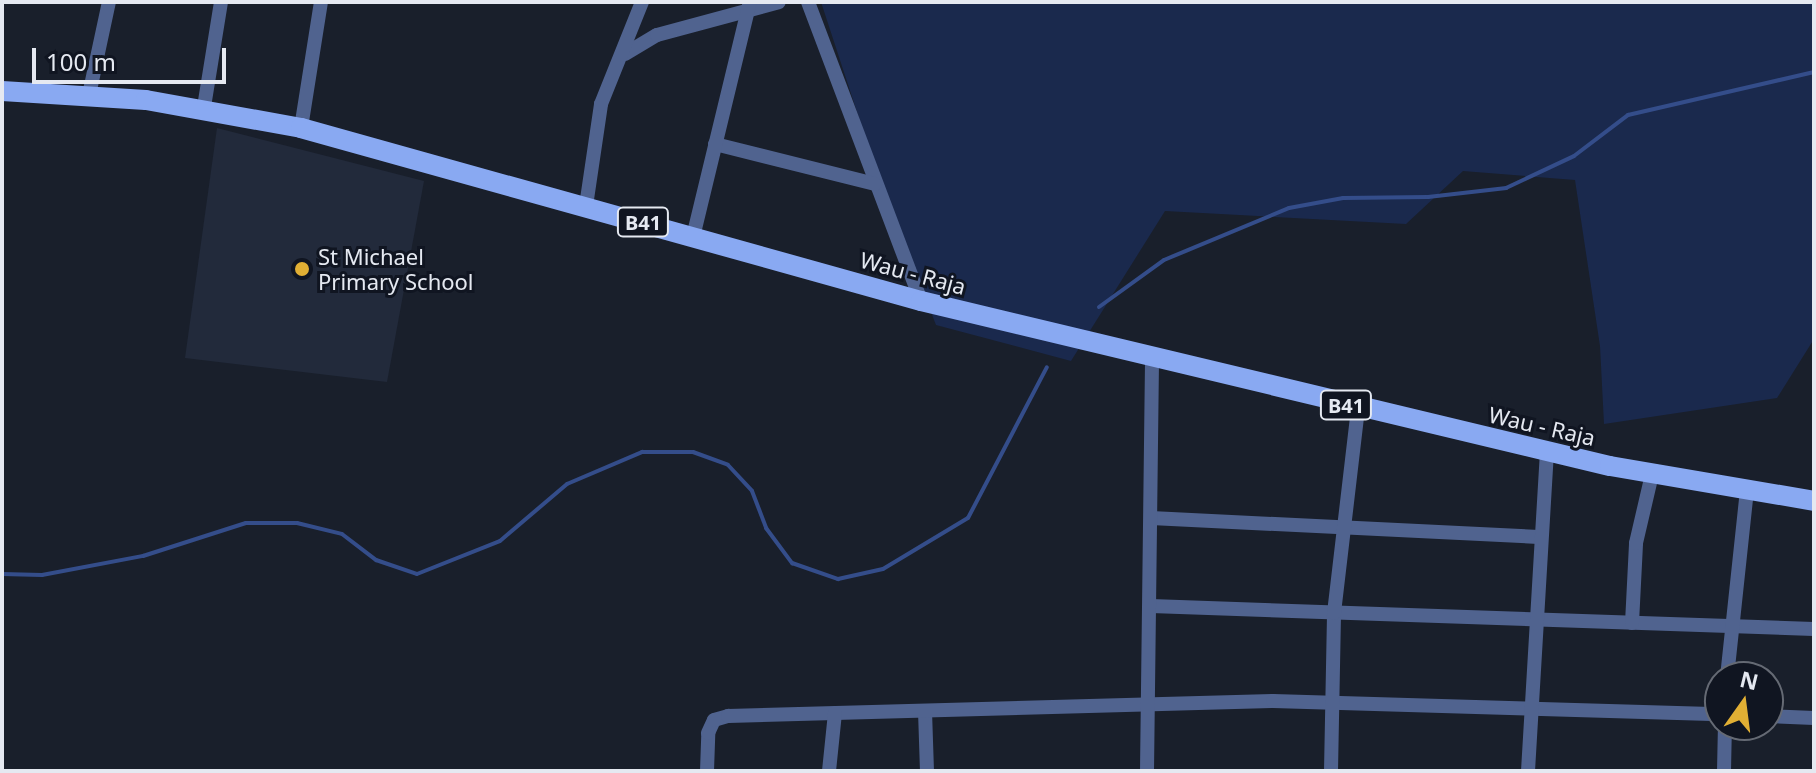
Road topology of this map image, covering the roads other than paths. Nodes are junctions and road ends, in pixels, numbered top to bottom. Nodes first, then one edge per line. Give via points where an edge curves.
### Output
1 (109, 2) edge
2 (221, 2) edge
3 (321, 2) edge
4 (642, 2) edge
5 (779, 2) edge
6 (808, 2) edge
7 (748, 6) edge
8 (622, 57) junction
9 (2, 91) edge
10 (89, 95) junction
11 (204, 107) junction
12 (301, 128) junction
13 (715, 144) junction
14 (875, 184) junction
15 (586, 206) junction
16 (693, 237) junction
17 (921, 301) junction
18 (1152, 356) junction
19 (1358, 408) junction
20 (1547, 452) junction
21 (1652, 474) junction
22 (1747, 490) junction
23 (1814, 501) edge
24 (1151, 518) junction
25 (1343, 526) junction
26 (1539, 537) junction
27 (1151, 606) junction
28 (1334, 613) junction
29 (1535, 619) junction
30 (1632, 623) junction
31 (1729, 628) junction
32 (1814, 629) edge
33 (1728, 661) edge
34 (1333, 703) junction
35 (1531, 705) junction
36 (1150, 708) junction
37 (925, 711) junction
38 (835, 713) junction
39 (1704, 713) edge
40 (1784, 717) edge
41 (1814, 718) edge
42 (1725, 741) edge
43 (707, 771) edge
44 (829, 771) edge
45 (927, 771) edge
46 (1147, 771) edge
47 (1331, 771) edge
48 (1528, 771) edge
49 (1724, 771) edge

1 - 10 street
2 - 11 street
3 - 12 street
4 - 8 street
5 - 7 street
6 - 14 street
7 - 8 street via 657,35
7 - 13 street
8 - 15 street via 601,104
9 - 10 main road, Wau - Raja / B41
10 - 11 main road, Wau - Raja / B41
11 - 12 main road, Wau - Raja / B41
12 - 15 main road, Wau - Raja / B41
13 - 14 street
13 - 16 street
14 - 17 street
15 - 16 main road, Wau - Raja / B41
16 - 17 main road, Wau - Raja / B41
17 - 18 main road, Wau - Raja / B41
18 - 19 main road, Wau - Raja / B41
18 - 24 street
19 - 20 main road, Wau - Raja / B41
19 - 25 street
20 - 21 main road, Wau - Raja / B41
20 - 26 street
21 - 22 main road, Wau - Raja / B41
21 - 30 street via 1636,543
22 - 23 main road, Wau - Raja / B41
22 - 31 street
24 - 25 street
24 - 27 street
25 - 26 street
25 - 28 street
26 - 29 street
27 - 28 street
27 - 36 street
28 - 29 street
28 - 34 street
29 - 30 street
29 - 35 street
30 - 31 street
31 - 32 street
31 - 33 street
34 - 35 street
34 - 36 street
34 - 47 street
35 - 39 street
35 - 48 street
36 - 37 street
36 - 46 street
37 - 38 street
37 - 45 street
38 - 43 street via 714,720 708,733
38 - 44 street
40 - 41 street
42 - 49 street

